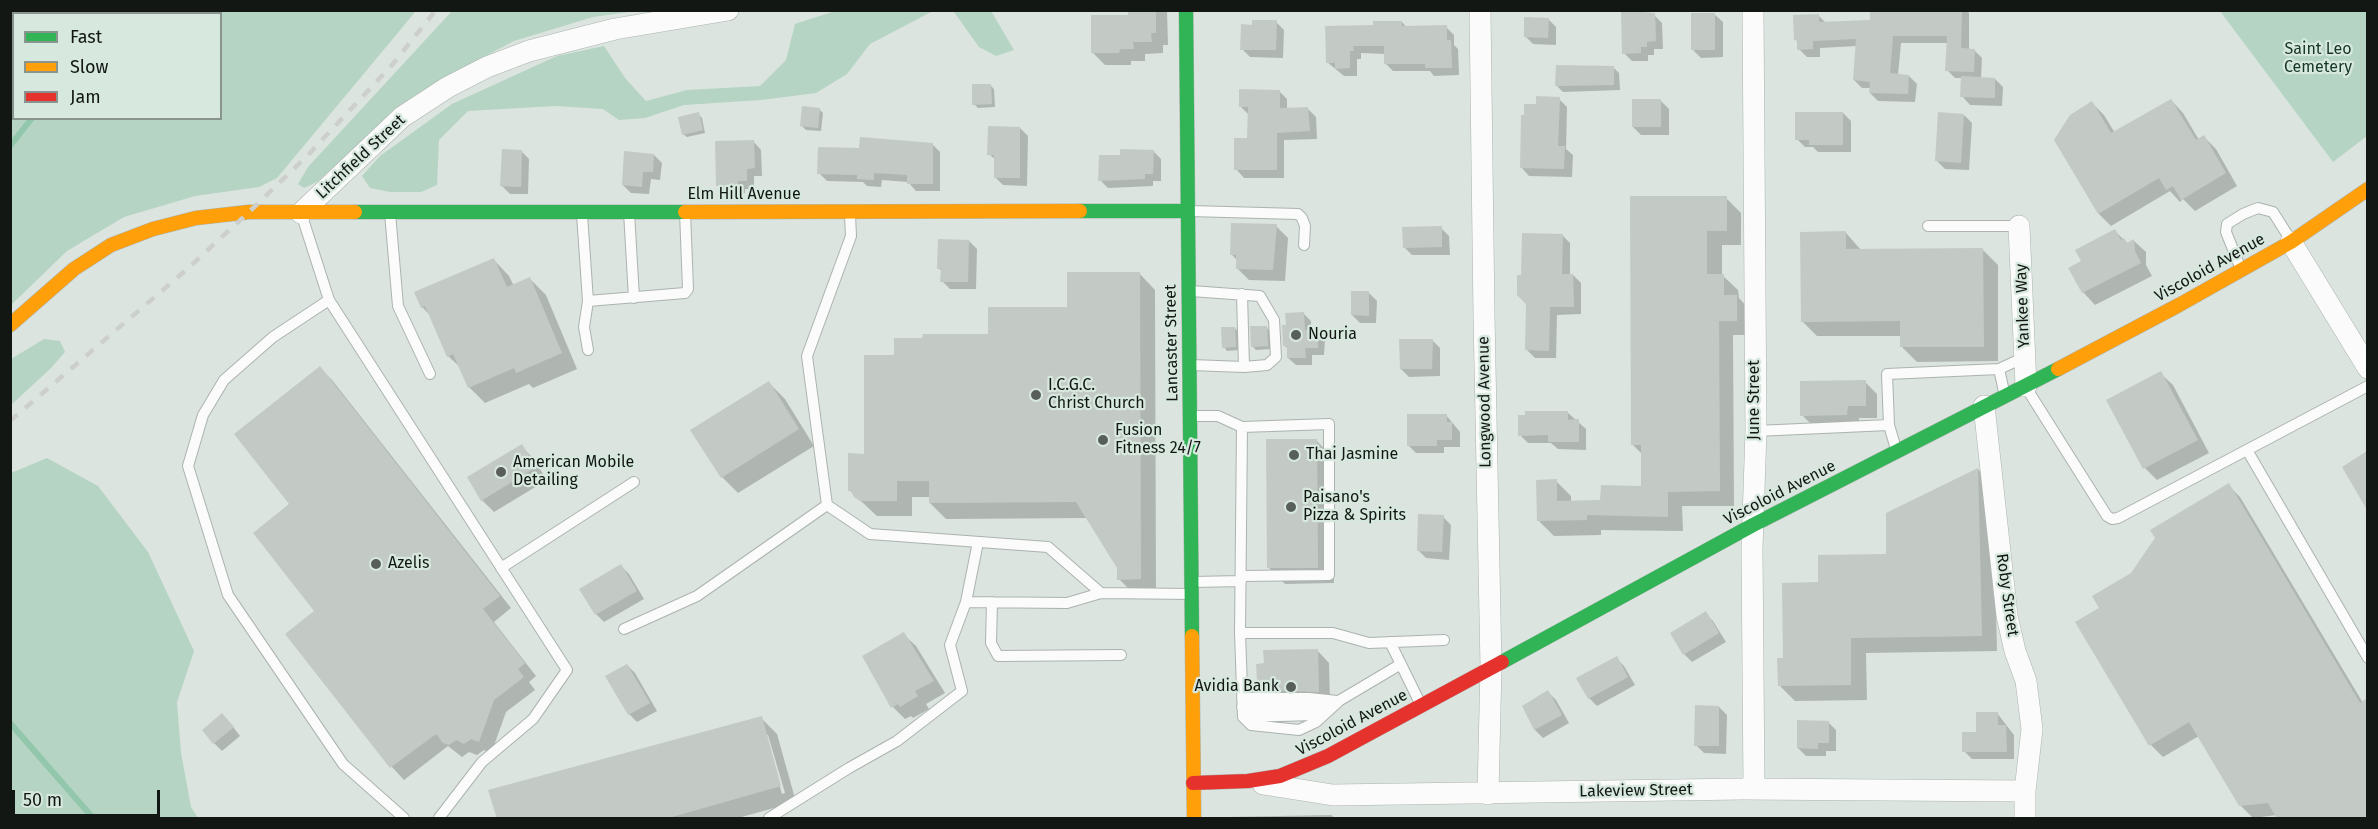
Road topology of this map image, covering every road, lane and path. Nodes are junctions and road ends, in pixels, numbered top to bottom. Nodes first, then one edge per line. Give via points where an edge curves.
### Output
1 (728, 10) edge
2 (1186, 10) edge
3 (1480, 10) edge
4 (1753, 10) edge
5 (2367, 189) edge
6 (849, 211) junction
7 (1187, 211) junction
8 (582, 212) junction
9 (629, 212) junction
10 (685, 212) junction
11 (301, 213) junction
12 (390, 213) junction
13 (1928, 226) dead end
14 (2019, 226) joint
15 (2292, 242) junction
16 (1304, 245) dead end
17 (2242, 270) junction
18 (1188, 291) junction
19 (1242, 294) junction
20 (634, 298) junction
21 (329, 300) junction
22 (588, 301) junction
23 (10, 325) edge
24 (588, 350) dead end
25 (2025, 357) junction
26 (1189, 365) junction
27 (1244, 367) junction
28 (2367, 368) edge
29 (1999, 369) junction
30 (430, 374) dead end
31 (2026, 386) junction
32 (2367, 386) edge
33 (2005, 396) junction
34 (1984, 406) junction
35 (1189, 416) junction
36 (1889, 425) junction
37 (1242, 427) junction
38 (1756, 431) junction
39 (2247, 450) junction
40 (1897, 451) junction
41 (634, 482) dead end
42 (827, 505) junction
43 (1753, 525) junction
44 (978, 542) junction
45 (501, 568) junction
46 (1241, 578) junction
47 (1191, 588) junction
48 (1101, 593) junction
49 (966, 602) junction
50 (992, 602) junction
51 (624, 630) dead end
52 (1240, 633) junction
53 (1444, 639) dead end
54 (1390, 642) junction
55 (1121, 655) dead end
56 (2367, 658) edge
57 (1401, 664) junction
58 (1491, 667) junction
59 (1339, 701) junction
60 (1421, 705) junction
61 (1242, 708) junction
62 (1248, 781) junction
63 (1192, 783) junction
64 (1754, 789) junction
65 (2025, 790) junction
66 (1488, 794) junction
67 (404, 819) edge
68 (439, 819) edge
69 (769, 819) edge
70 (1194, 819) edge
71 (2025, 819) edge

1 - 11 street, Litchfield Street via 615,29 529,51 488,67 402,117
2 - 7 main road, Lancaster Street
3 - 58 street, Longwood Avenue
4 - 38 street, June Street
5 - 15 main road, Viscoloid Avenue
6 - 7 main road, Elm Hill Avenue
6 - 10 main road, Elm Hill Avenue
6 - 42 lane via 851,236 807,356
7 - 16 lane via 1298,214 1305,226
7 - 18 main road, Lancaster Street
8 - 9 main road, Elm Hill Avenue
8 - 12 main road, Elm Hill Avenue
8 - 22 lane
9 - 10 main road, Elm Hill Avenue
9 - 20 lane
10 - 20 lane via 685,293
11 - 12 main road, Elm Hill Avenue
11 - 21 lane
11 - 23 main road, Litchfield Street via 249,212 196,218 111,245 74,269
12 - 30 lane via 398,306
13 - 14 lane
14 - 25 street, Yankee Way
15 - 17 main road, Viscoloid Avenue
15 - 17 lane via 2273,212 2258,208 2243,213 2227,224 2226,232
15 - 28 street
17 - 31 main road, Viscoloid Avenue
18 - 19 lane
18 - 26 main road, Lancaster Street
19 - 27 lane
19 - 27 lane via 1260,296 1268,306 1274,320 1276,357 1267,365
20 - 22 lane
21 - 45 lane
21 - 67 lane via 273,337 224,380 203,415 188,466 228,595 343,764
22 - 24 lane via 584,327
25 - 29 lane
25 - 31 street, Yankee Way
26 - 27 lane
26 - 35 main road, Lancaster Street
29 - 33 lane
29 - 36 lane via 1887,374
31 - 33 main road, Viscoloid Avenue
31 - 39 lane via 2112,519
32 - 39 lane
33 - 34 main road, Viscoloid Avenue
34 - 40 main road, Viscoloid Avenue
34 - 65 street, Roby Street via 2007,615 2026,681 2032,729
35 - 37 lane via 1218,416
35 - 47 main road, Lancaster Street
36 - 38 lane
36 - 40 lane
37 - 46 lane
37 - 46 lane via 1329,424 1329,574
38 - 43 street, June Street
39 - 56 lane
40 - 43 main road, Viscoloid Avenue
41 - 45 lane
42 - 44 lane via 870,534
42 - 51 lane via 697,596
43 - 58 main road, Viscoloid Avenue
43 - 64 street, June Street
44 - 48 lane via 1048,547
44 - 49 lane
45 - 68 lane via 567,670 533,719 482,762
46 - 47 lane
46 - 52 lane
47 - 48 lane
47 - 63 main road, Lancaster Street
48 - 50 lane via 1067,603
49 - 50 lane
49 - 69 lane via 950,645 962,691 897,741
50 - 55 lane via 991,643 998,656
52 - 54 lane via 1333,633 1369,644
52 - 61 lane
53 - 54 lane
54 - 57 lane
57 - 59 lane
57 - 60 lane
58 - 60 main road, Viscoloid Avenue
58 - 66 street, Longwood Avenue
59 - 61 lane via 1322,698
59 - 61 lane via 1310,716
60 - 62 main road, Viscoloid Avenue via 1305,768
62 - 63 main road, Viscoloid Avenue
62 - 66 street, Lakeview Street via 1333,795
63 - 70 main road, Lancaster Street
64 - 65 street, Lakeview Street
64 - 66 street, Lakeview Street
65 - 71 street, Roby Street

